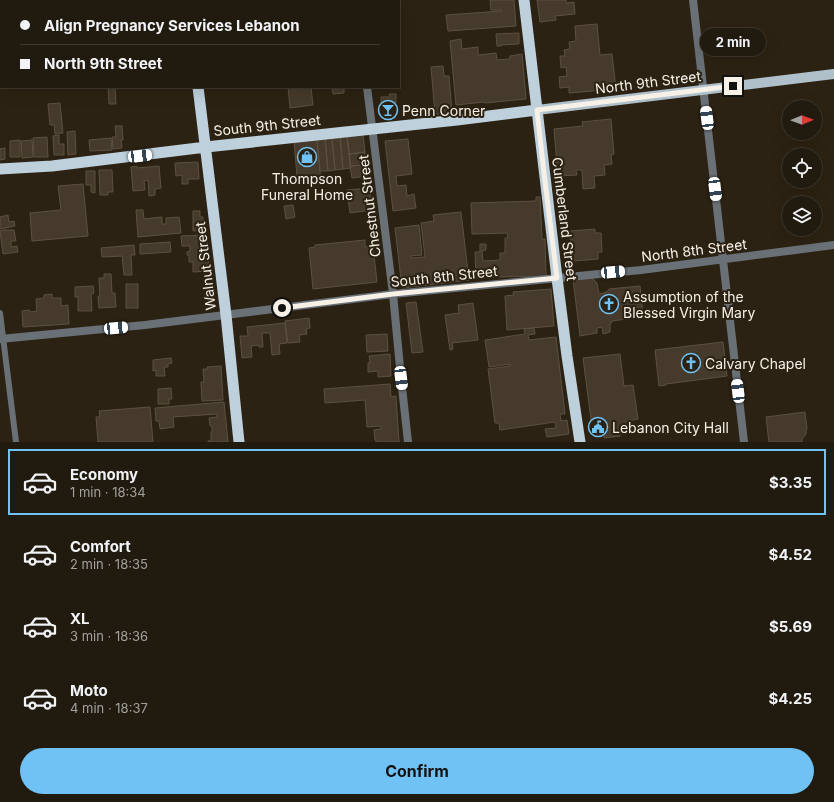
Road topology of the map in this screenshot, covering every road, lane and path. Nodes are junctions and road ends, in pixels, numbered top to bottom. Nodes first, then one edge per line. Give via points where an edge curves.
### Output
1 (524, 0) edge
2 (693, 0) edge
3 (834, 74) edge
4 (198, 88) edge
5 (367, 88) edge
6 (704, 89) junction
7 (537, 110) junction
8 (373, 128) junction
9 (206, 147) junction
10 (0, 169) edge
11 (834, 245) edge
12 (723, 259) junction
13 (557, 278) junction
14 (393, 294) junction
15 (0, 314) edge
16 (226, 315) junction
17 (2, 339) edge
18 (16, 442) edge
19 (238, 442) edge
20 (408, 442) edge
21 (580, 442) edge
22 (744, 442) edge

1 - 7 highway, Cumberland Street
2 - 6 street
3 - 6 main road, North 9th Street
4 - 9 highway, Walnut Street
5 - 8 street, Chestnut Street
6 - 7 main road, North 9th Street
6 - 12 street
7 - 8 highway, South 9th Street
7 - 13 highway, Cumberland Street
8 - 9 highway, South 9th Street
8 - 14 street, Chestnut Street
9 - 10 highway, South 9th Street via 52,166
9 - 16 highway, Walnut Street
11 - 12 street, North 8th Street
12 - 13 street, North 8th Street
12 - 22 street
13 - 14 street, South 8th Street
13 - 21 highway, Cumberland Street
14 - 16 street, South 8th Street
14 - 20 street, Chestnut Street
15 - 17 street
16 - 17 street, South 8th Street
16 - 19 highway, Walnut Street
17 - 18 street

